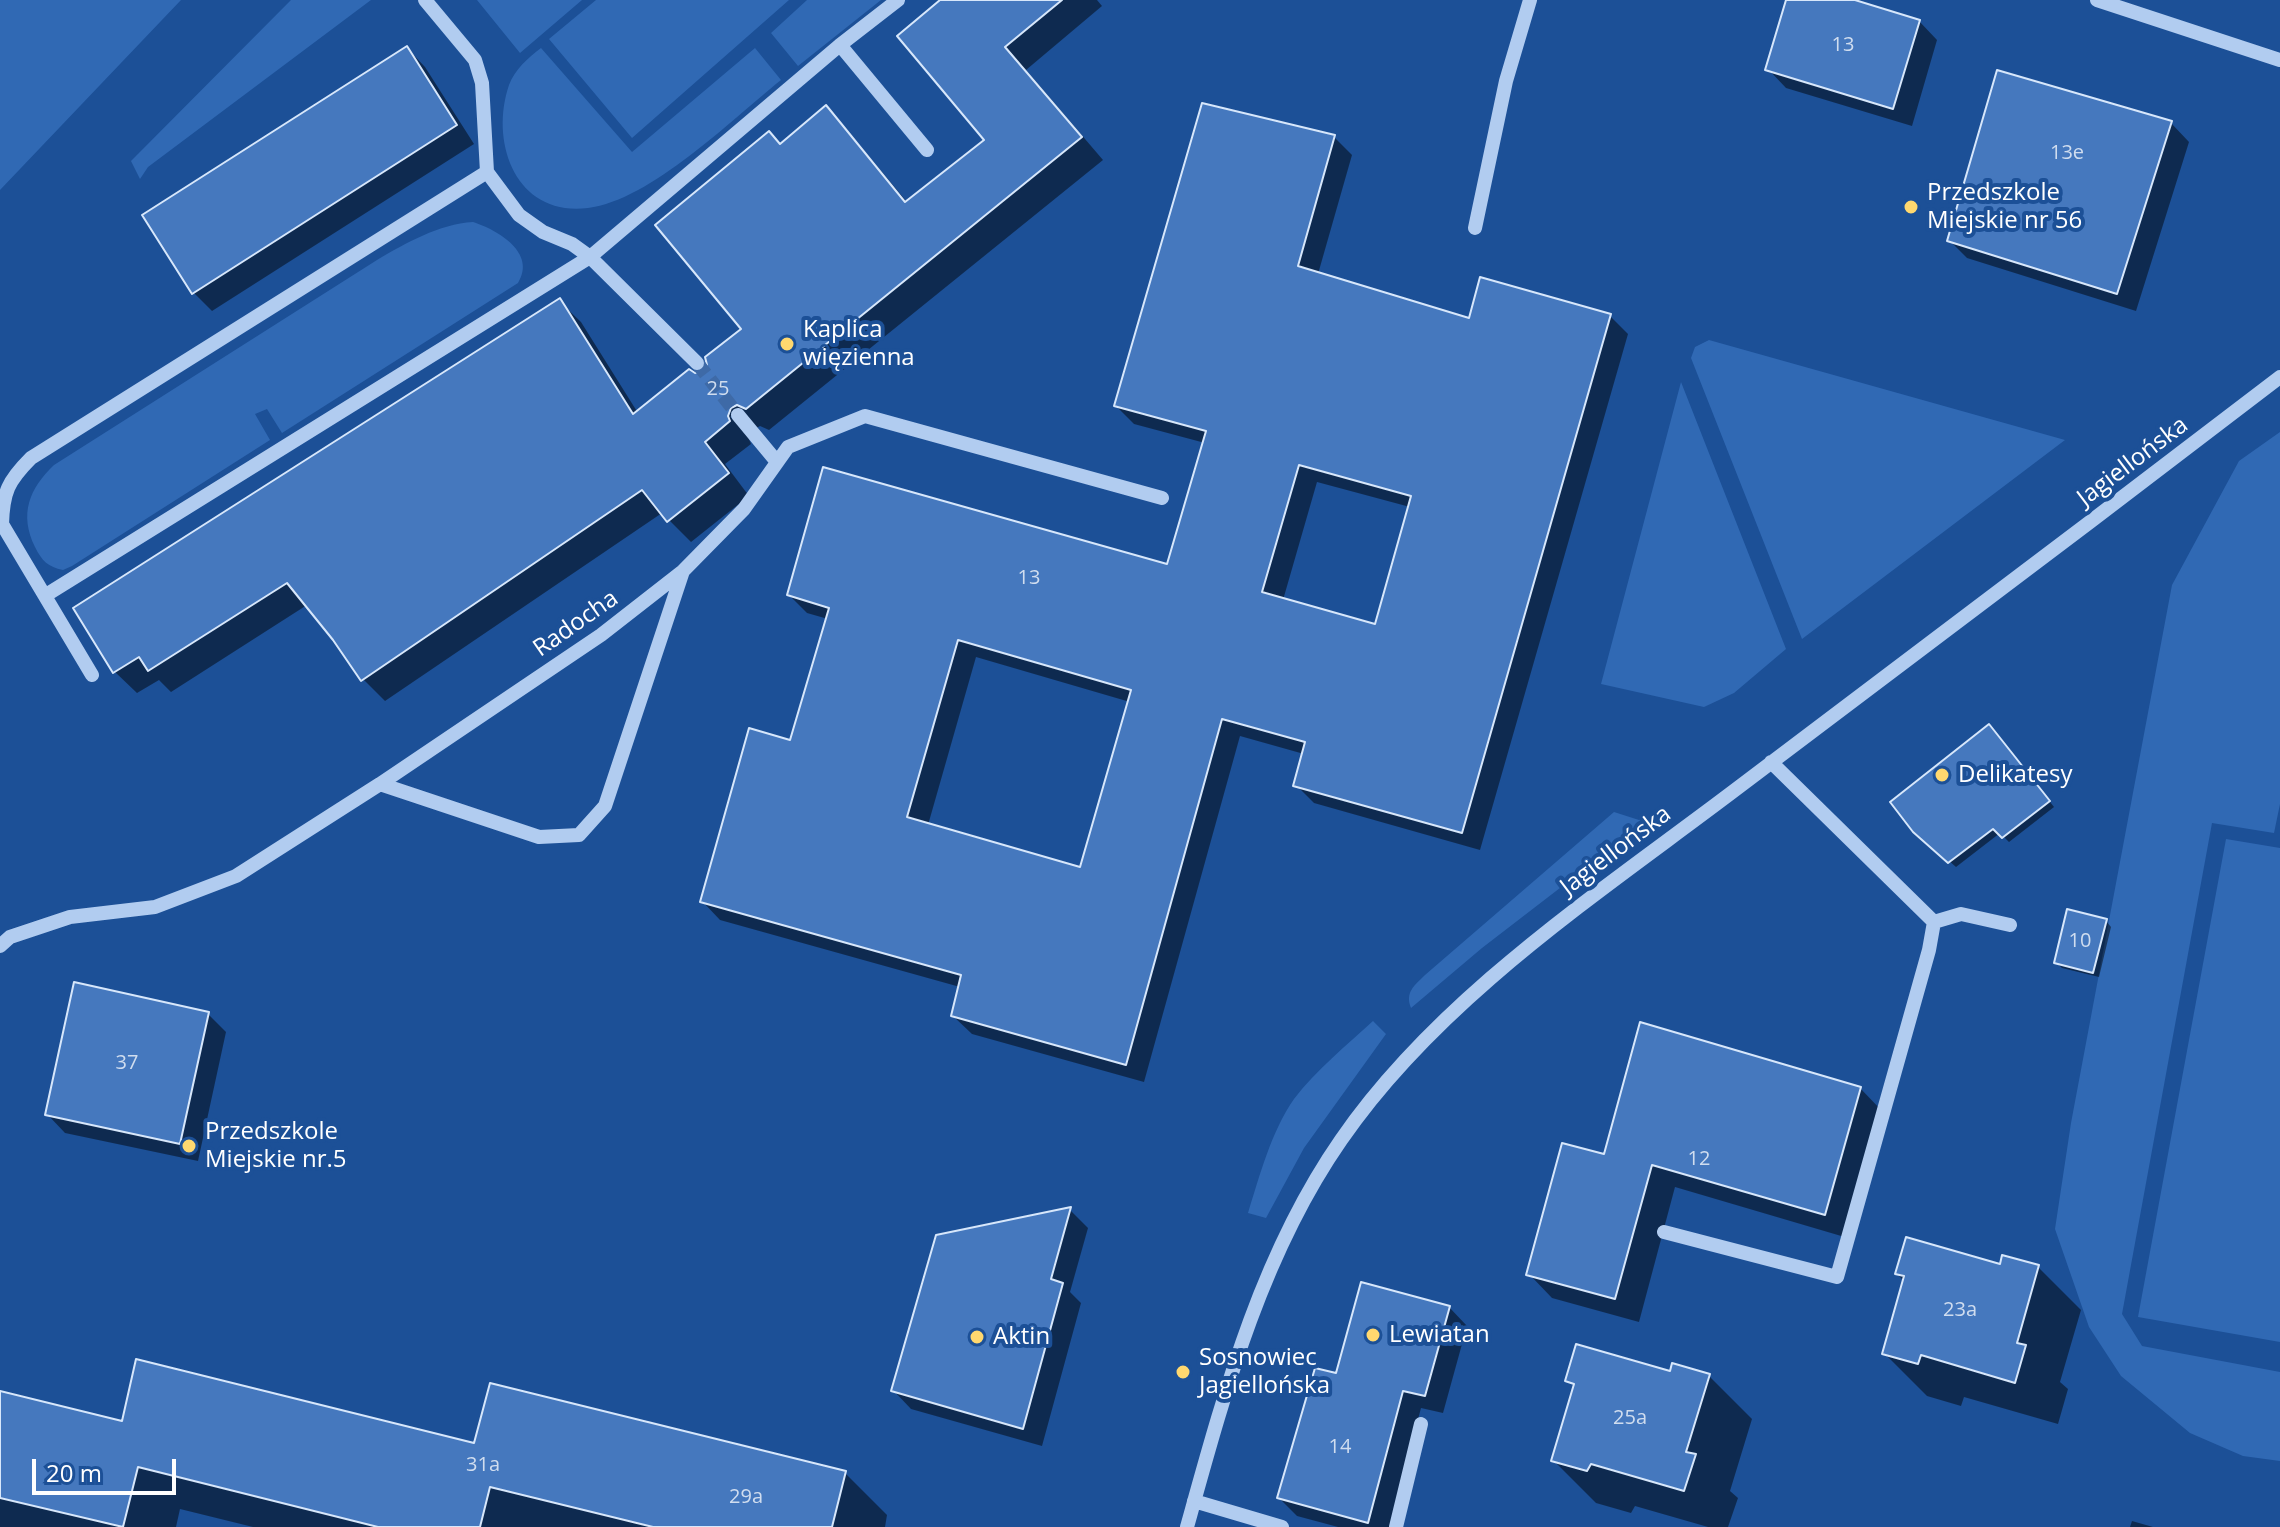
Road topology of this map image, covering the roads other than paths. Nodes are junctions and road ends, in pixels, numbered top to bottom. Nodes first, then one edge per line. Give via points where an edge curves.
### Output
1 (425, 0) edge
2 (898, 0) edge
3 (1530, 0) edge
4 (2097, 0) edge
5 (840, 45) junction
6 (2280, 60) edge
7 (927, 150) dead end
8 (487, 172) junction
9 (1475, 228) dead end
10 (590, 257) junction
11 (697, 363) tunnel mouth
12 (2280, 377) edge
13 (738, 415) tunnel mouth
14 (777, 462) junction
15 (1162, 498) dead end
16 (683, 571) junction
17 (46, 595) junction
18 (92, 675) dead end
19 (1771, 762) junction
20 (380, 784) junction
21 (1934, 922) junction
22 (2010, 925) dead end
23 (0, 946) edge
24 (1664, 1232) dead end
25 (1421, 1424) dead end
26 (1194, 1501) junction
27 (1187, 1527) edge
28 (1282, 1527) edge
29 (1396, 1527) edge

1 - 8 street via 475,60 482,83
2 - 5 street
3 - 9 street via 1506,81
4 - 6 street
5 - 7 street
5 - 10 street
8 - 10 street via 519,215
8 - 17 street via 31,458 13,476 3,498 2,524
10 - 11 street
10 - 17 street
12 - 19 street, Jagiellońska
13 - 14 street
14 - 15 street, Radocha via 788,447 865,416
14 - 16 street, Radocha via 744,509
16 - 20 street, Radocha via 601,635
16 - 20 street via 605,806 579,835 539,837
17 - 18 street
19 - 21 street
19 - 26 street, Jagiellońska via 1523,948 1421,1045 1341,1140 1293,1221 1265,1284
20 - 23 street, Radocha via 236,876 155,907 70,917 10,937
21 - 22 street via 1961,914
21 - 24 street via 1837,1277
25 - 29 street
26 - 27 street, Jagiellońska
26 - 28 street

